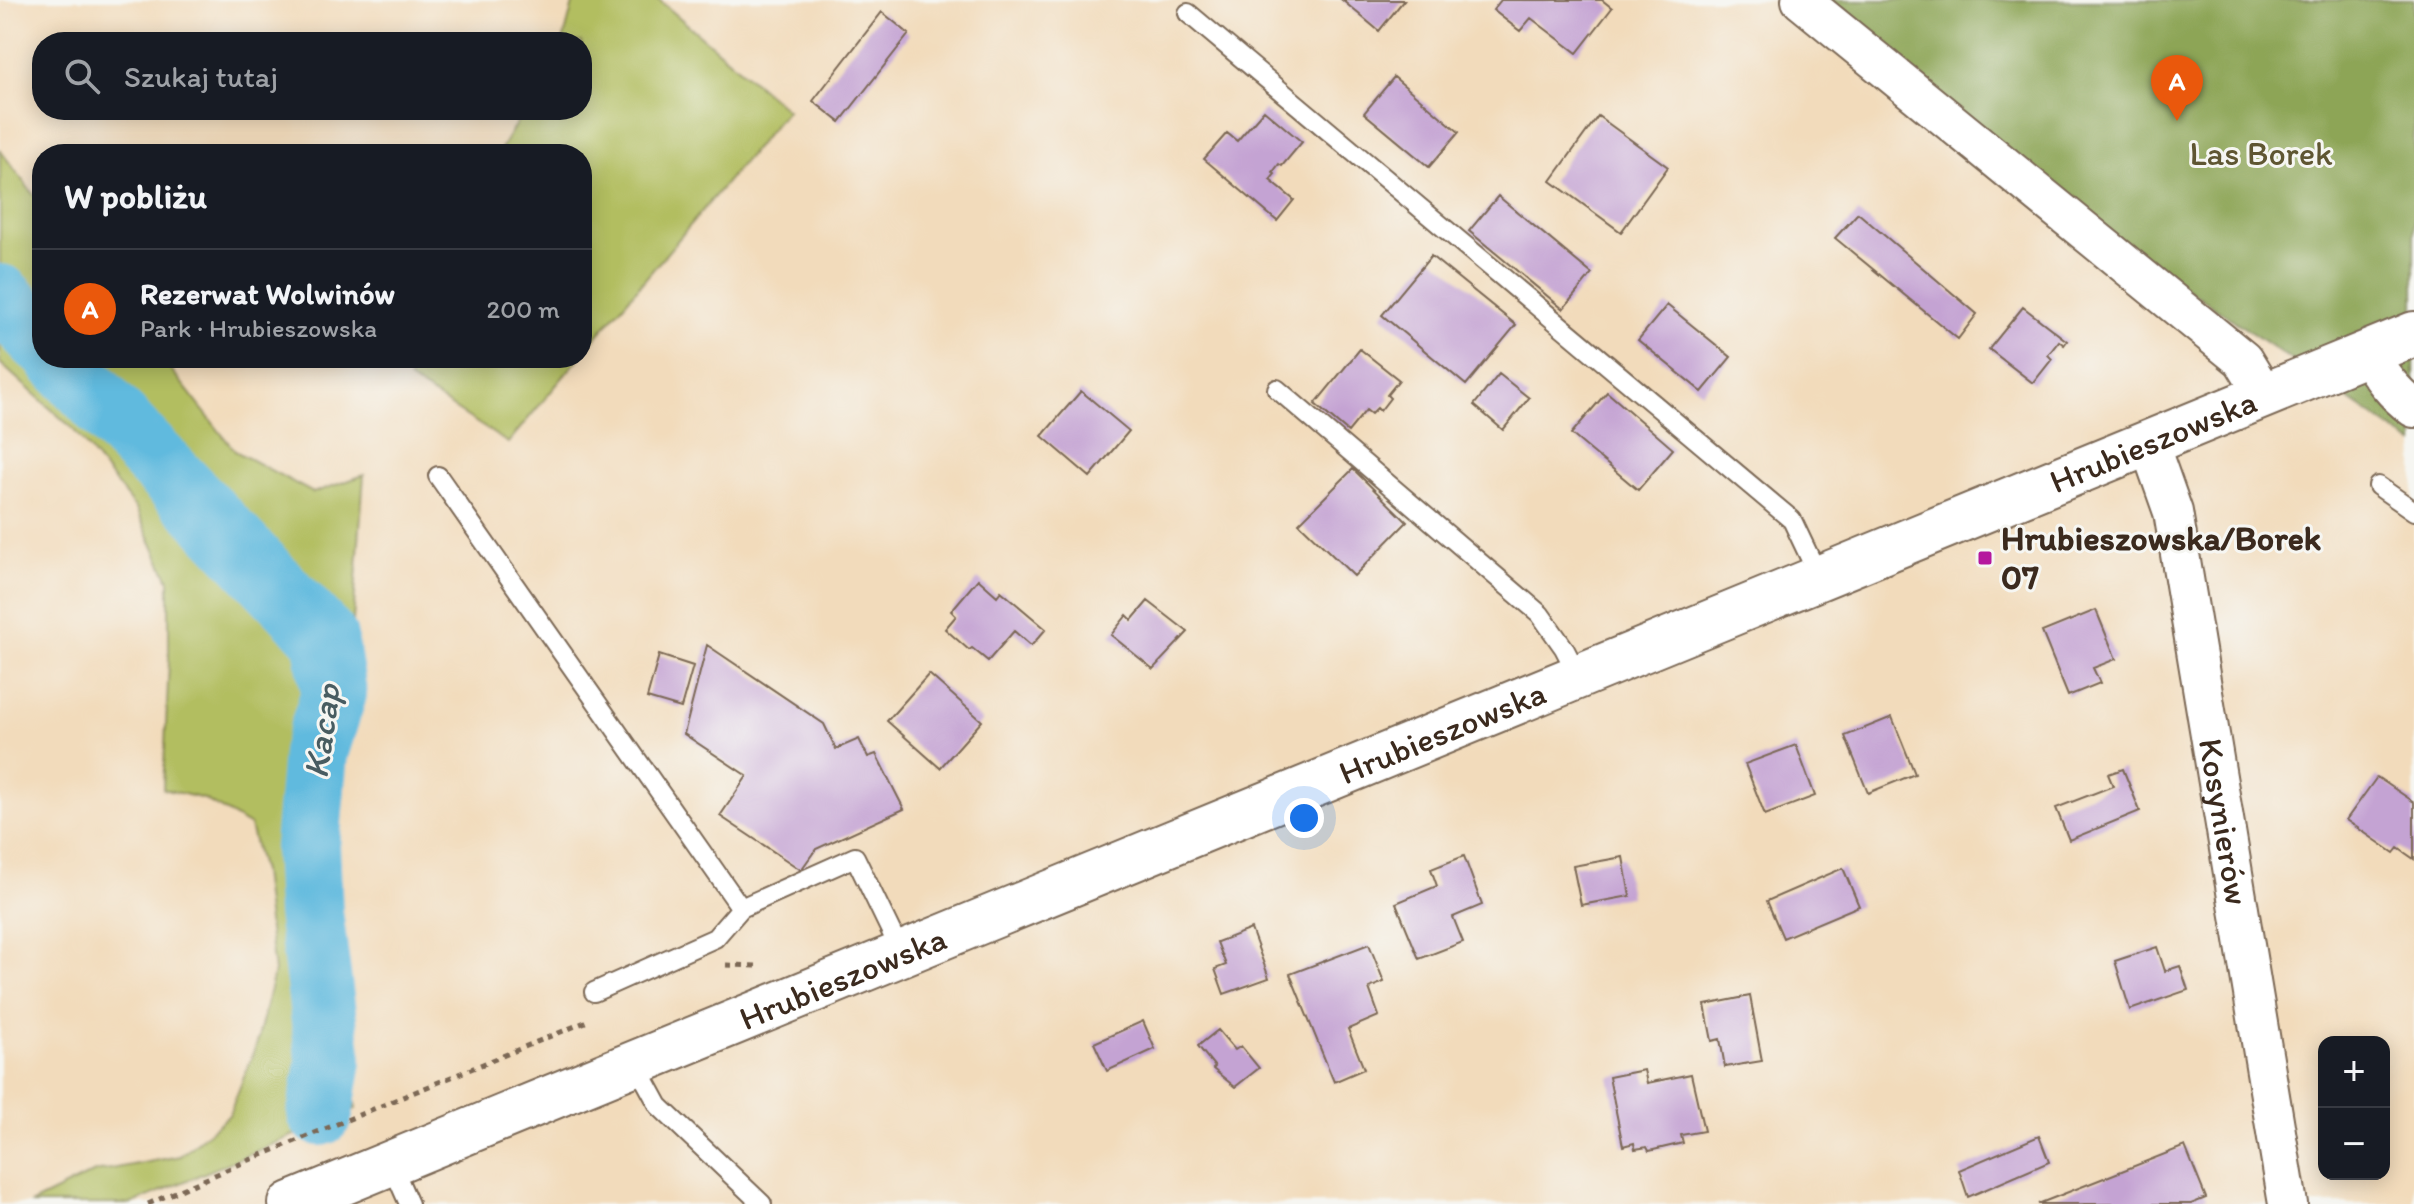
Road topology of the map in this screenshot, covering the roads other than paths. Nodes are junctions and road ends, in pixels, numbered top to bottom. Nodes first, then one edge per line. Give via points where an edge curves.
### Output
1 (1801, 0) edge
2 (1188, 13) dead end
3 (2414, 334) edge
4 (2367, 353) junction
5 (1277, 389) dead end
6 (2265, 396) junction
7 (2414, 408) edge
8 (2149, 444) junction
9 (438, 476) dead end
10 (2378, 486) dead end
11 (2414, 511) edge
12 (1820, 579) junction
13 (1579, 677) junction
14 (741, 908) junction
15 (902, 954) junction
16 (594, 992) dead end
17 (635, 1062) junction
18 (391, 1163) junction
19 (291, 1204) edge
20 (409, 1204) edge
21 (762, 1204) edge
22 (2288, 1204) edge

1 - 6 street via 2243,360
2 - 12 lane via 1792,520
3 - 4 main road, Hrubieszowska
4 - 6 main road, Hrubieszowska
4 - 7 street via 2382,378
5 - 13 lane via 1540,614
6 - 8 main road, Hrubieszowska
8 - 12 main road, Hrubieszowska
8 - 22 street, Kosynierów via 2173,512
9 - 14 lane
10 - 11 lane
12 - 13 main road, Hrubieszowska
13 - 15 main road, Hrubieszowska
14 - 15 lane via 855,857
14 - 16 lane via 715,938
15 - 17 main road, Hrubieszowska
17 - 18 main road, Hrubieszowska
17 - 21 lane via 659,1106
18 - 19 main road, Hrubieszowska
18 - 20 lane

